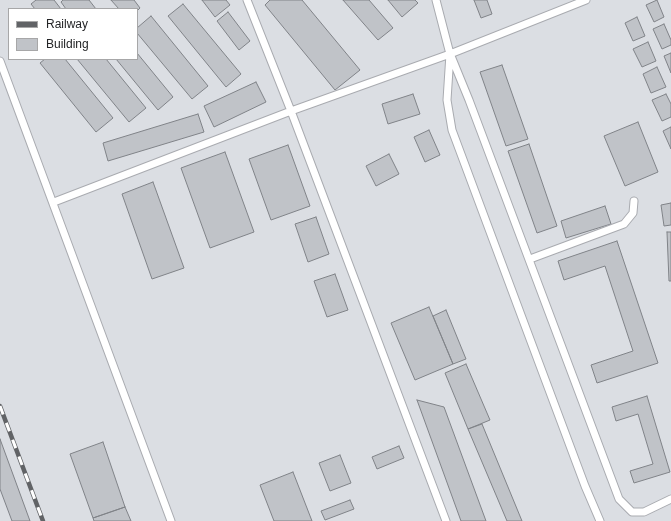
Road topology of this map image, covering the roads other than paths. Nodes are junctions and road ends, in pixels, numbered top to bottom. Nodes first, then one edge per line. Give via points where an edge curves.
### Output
1 (247, 0) edge
2 (436, 0) edge
3 (586, 0) edge
4 (450, 54) junction
5 (0, 61) edge
6 (291, 110) junction
7 (634, 201) dead end
8 (54, 202) junction
9 (530, 259) junction
10 (671, 499) edge
11 (171, 521) edge
12 (446, 521) edge
13 (600, 521) edge

1 - 6 lane
2 - 4 lane
3 - 4 lane
4 - 6 lane
4 - 9 lane
4 - 13 lane via 448,100 452,130
5 - 8 lane
6 - 8 lane
6 - 12 lane
7 - 9 lane via 634,213 624,224
8 - 11 lane
9 - 10 lane via 619,499 632,512 644,512

